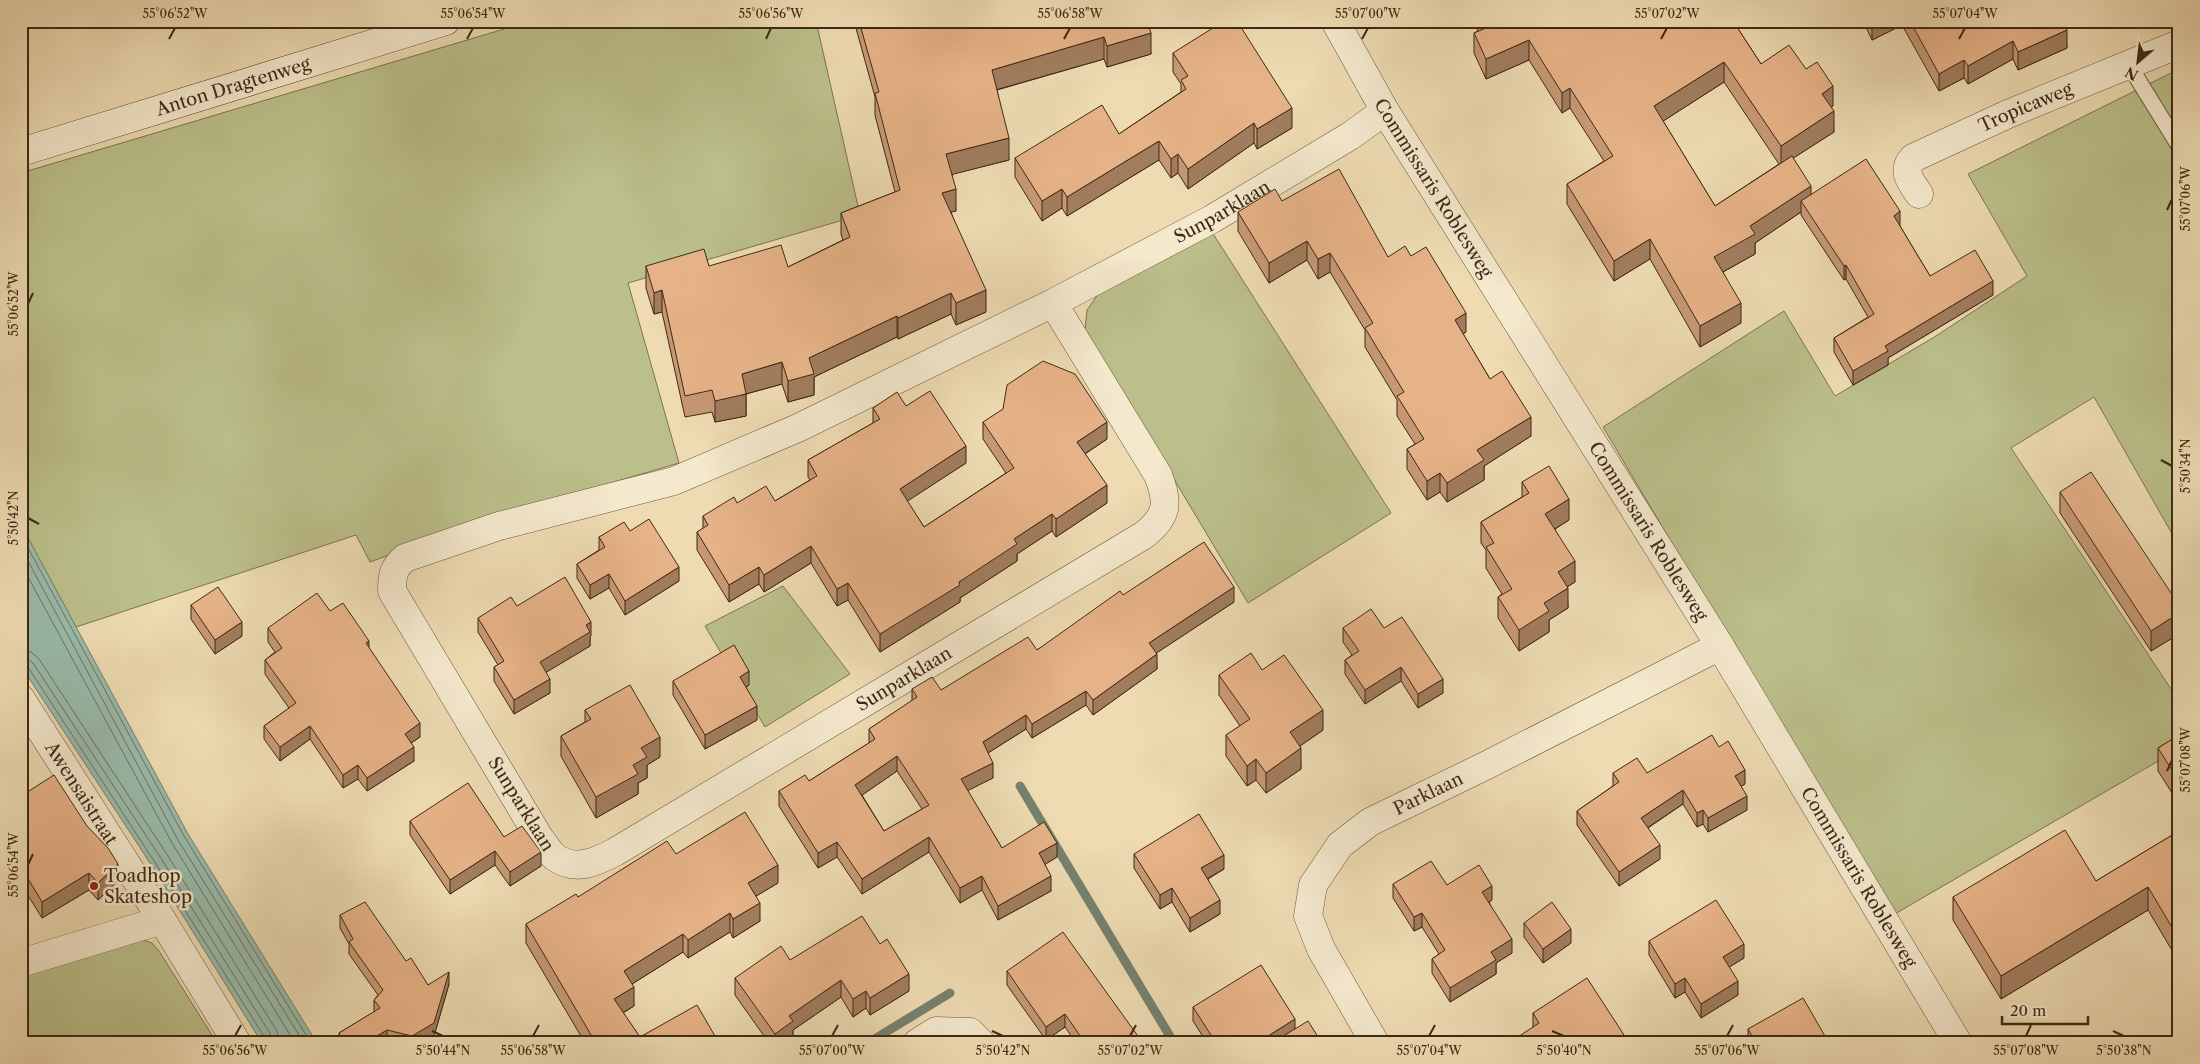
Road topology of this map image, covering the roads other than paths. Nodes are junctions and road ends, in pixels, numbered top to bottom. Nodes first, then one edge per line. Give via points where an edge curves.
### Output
1 (446, 21) edge
2 (1335, 21) edge
3 (2179, 44) edge
4 (2129, 65) junction
5 (1385, 111) junction
6 (2179, 146) edge
7 (21, 152) edge
8 (1919, 194) dead end
9 (1053, 303) junction
10 (1720, 646) junction
11 (21, 699) edge
12 (162, 920) junction
13 (21, 963) edge
14 (975, 1037) edge
15 (237, 1043) edge
16 (917, 1043) edge
17 (1375, 1043) edge
18 (1958, 1043) edge

1 - 7 street, Anton Dragtenweg
2 - 5 street, Commissaris Roblesweg
3 - 4 street, Tropicaweg
4 - 6 lane
4 - 8 street, Tropicaweg via 2008,114 1913,158 1906,169
5 - 9 street, Sunparklaan via 1350,136 1212,219
5 - 10 street, Commissaris Roblesweg
9 - 9 street, Sunparklaan via 798,428 674,481 500,526 405,558 397,565 392,577 392,591 540,839 555,857 572,865 592,864 615,852 1158,524 1166,506 1164,488 1158,475
10 - 17 street, Parklaan via 1370,822 1340,845 1313,885 1308,916 1322,949
10 - 18 street, Commissaris Roblesweg
11 - 12 street, Awensaistraat
12 - 13 street
12 - 15 street, Awensaistraat
14 - 16 street via 936,1031

